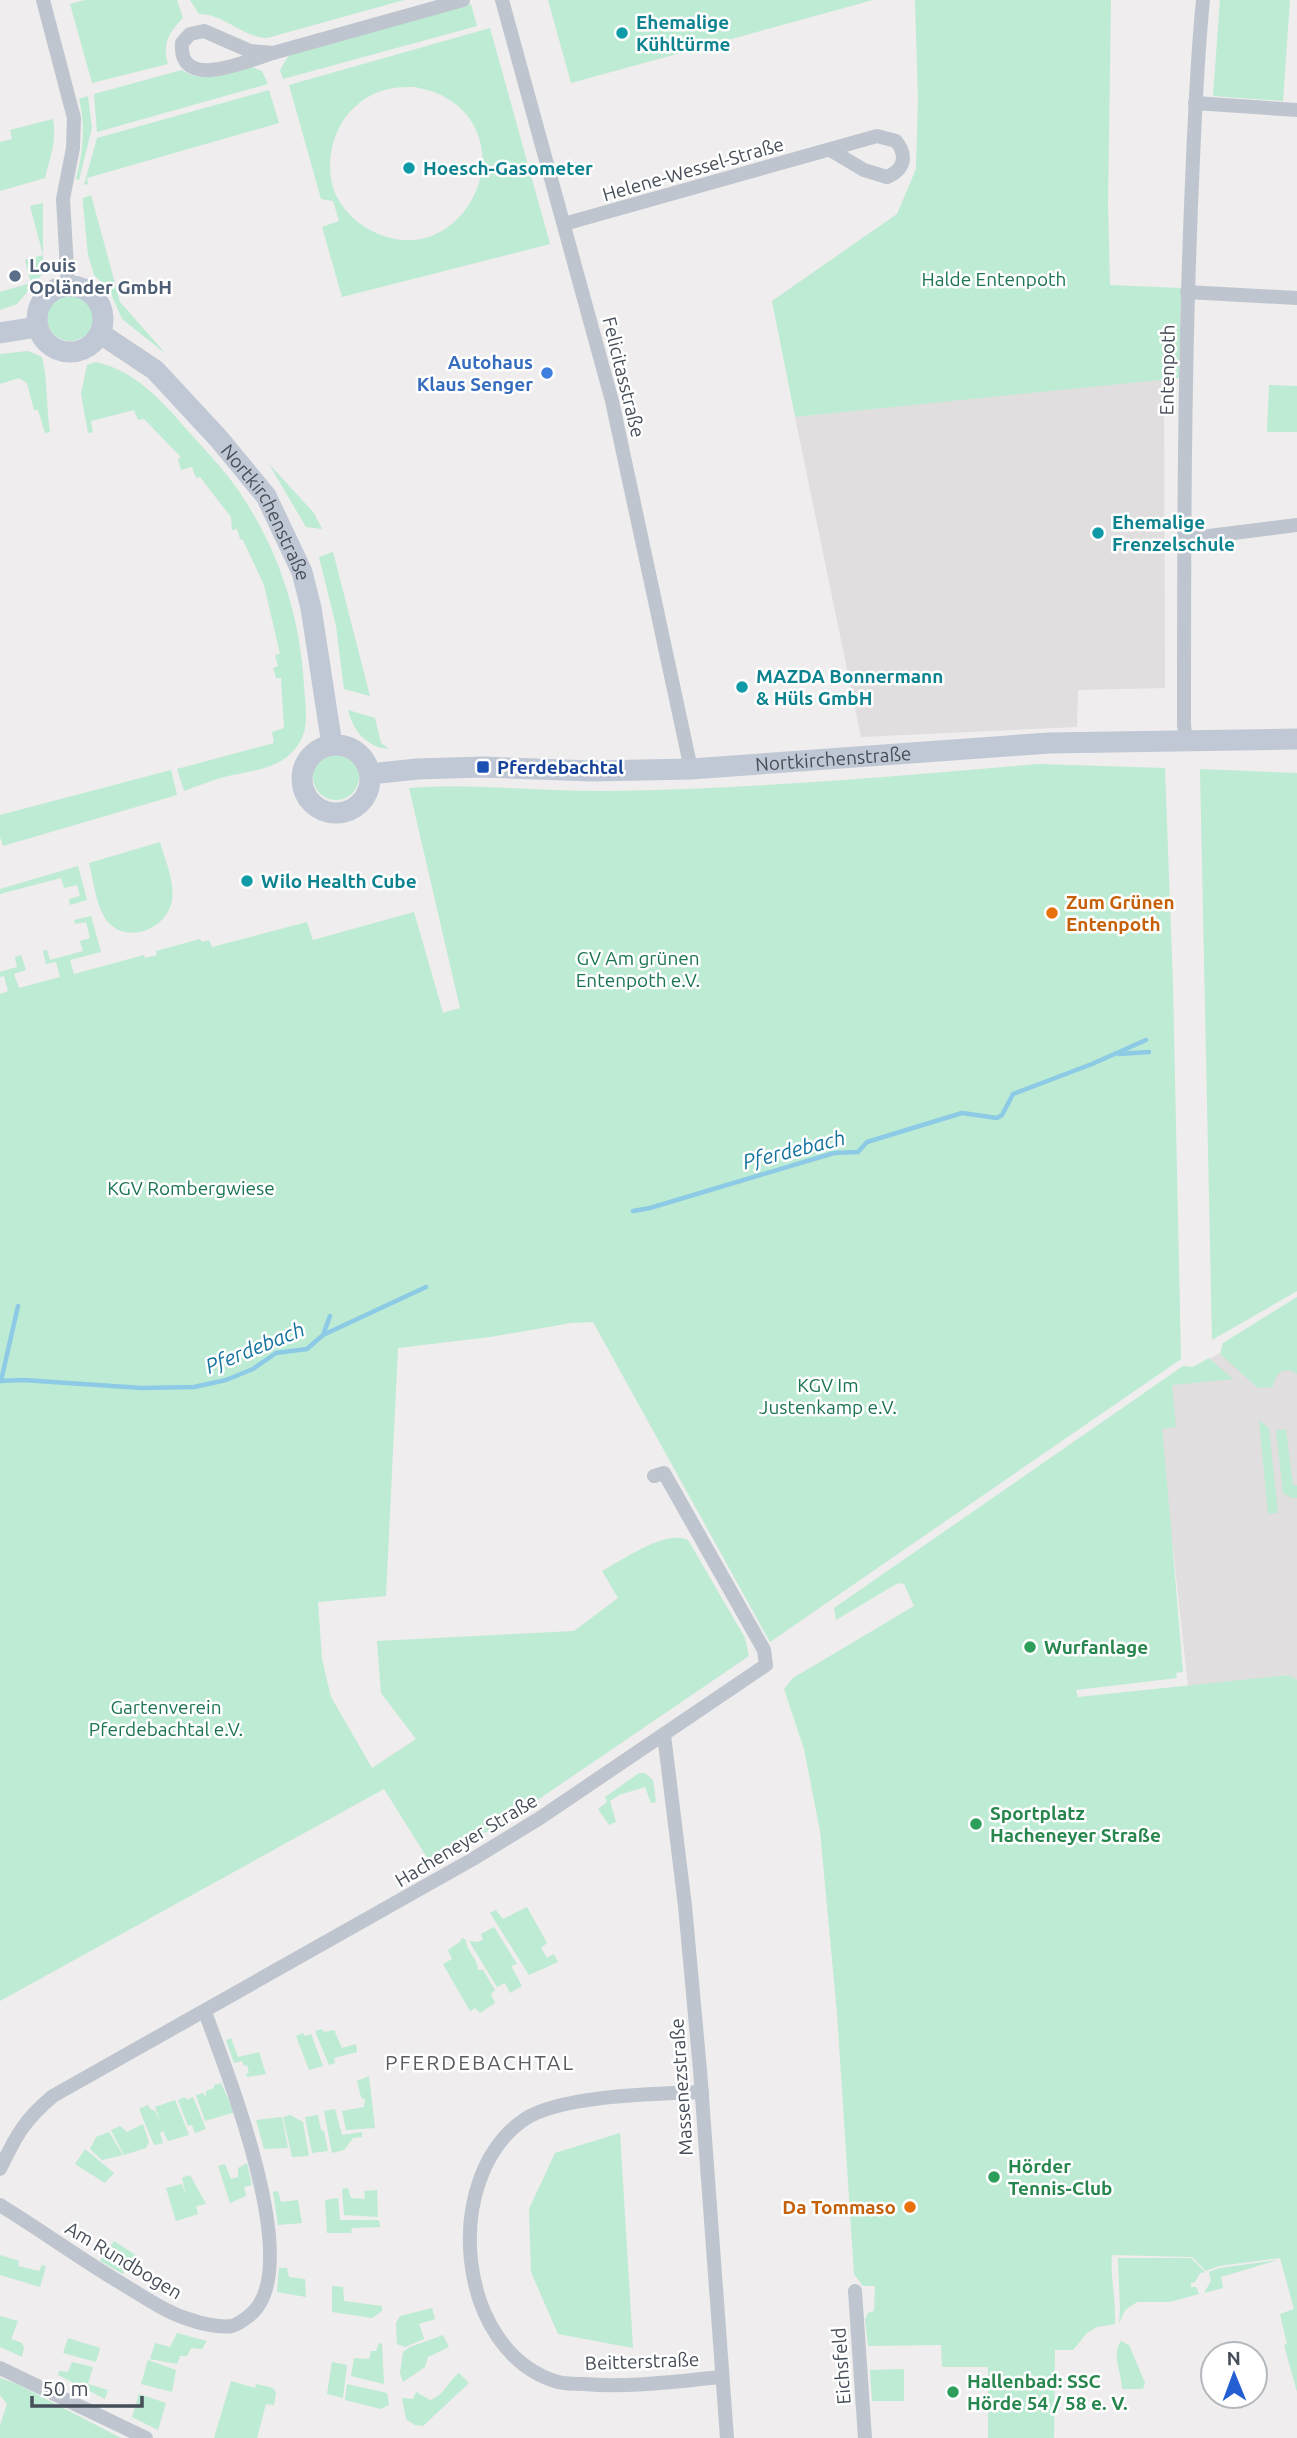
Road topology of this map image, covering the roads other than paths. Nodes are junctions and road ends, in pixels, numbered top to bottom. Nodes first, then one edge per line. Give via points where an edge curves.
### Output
1 (43, 0) edge
2 (463, 0) edge
3 (502, 0) edge
4 (1203, 0) edge
5 (274, 53) junction
6 (1195, 103) junction
7 (1297, 110) edge
8 (832, 150) dead end
9 (564, 224) junction
10 (68, 286) junction
11 (1187, 292) junction
12 (1297, 298) edge
13 (37, 327) junction
14 (0, 333) edge
15 (101, 334) junction
16 (1297, 525) edge
17 (1185, 539) junction
18 (1297, 739) edge
19 (1186, 741) junction
20 (332, 745) junction
21 (691, 769) junction
22 (370, 774) junction
23 (654, 1476) dead end
24 (664, 1735) junction
25 (205, 2012) junction
26 (702, 2092) junction
27 (0, 2169) edge
28 (0, 2205) edge
29 (855, 2291) dead end
30 (0, 2368) edge
31 (722, 2377) junction
32 (146, 2438) edge
33 (727, 2438) edge
34 (865, 2438) edge

1 - 10 street via 74,118 63,199
2 - 5 street
3 - 9 street, Felicitasstraße
4 - 6 street, Entenpoth
5 - 5 street via 250,51 204,31 190,34 181,50 186,63 201,71
6 - 7 street
6 - 11 street, Entenpoth
8 - 9 street, Helene-Wessel-Straße
9 - 21 street, Felicitasstraße via 612,401
10 - 13 main road via 43,299
10 - 15 main road via 95,296 104,314
11 - 12 street
11 - 17 street, Entenpoth
13 - 14 main road
13 - 15 main road via 48,345 67,353 87,349
15 - 20 main road, Nortkirchenstraße via 162,376 266,496 302,572
16 - 17 street
17 - 19 street, Entenpoth
18 - 19 main road, Nortkirchenstraße
19 - 21 main road, Nortkirchenstraße via 995,746
20 - 22 main road via 359,753
20 - 22 main road via 315,752 304,767 303,785 317,806 333,812 351,810 365,797
21 - 22 main road, Nortkirchenstraße via 483,767
23 - 24 street, Hacheneyer Straße via 664,1473 764,1650 766,1665
24 - 25 street, Hacheneyer Straße via 507,1839
24 - 26 street, Massenezstraße
25 - 27 street, Hacheneyer Straße via 52,2096 18,2133
25 - 28 street, Am Rundbogen via 257,2165 270,2239 270,2273 256,2310 233,2326 184,2318 87,2263
26 - 31 street, Massenezstraße
26 - 31 street, Beitterstraße via 553,2106 503,2136 485,2164 475,2193 470,2223 472,2275 484,2314 504,2346 528,2368 559,2382 604,2386
29 - 34 street, Eichsfeld
30 - 32 street
31 - 33 street, Massenezstraße

